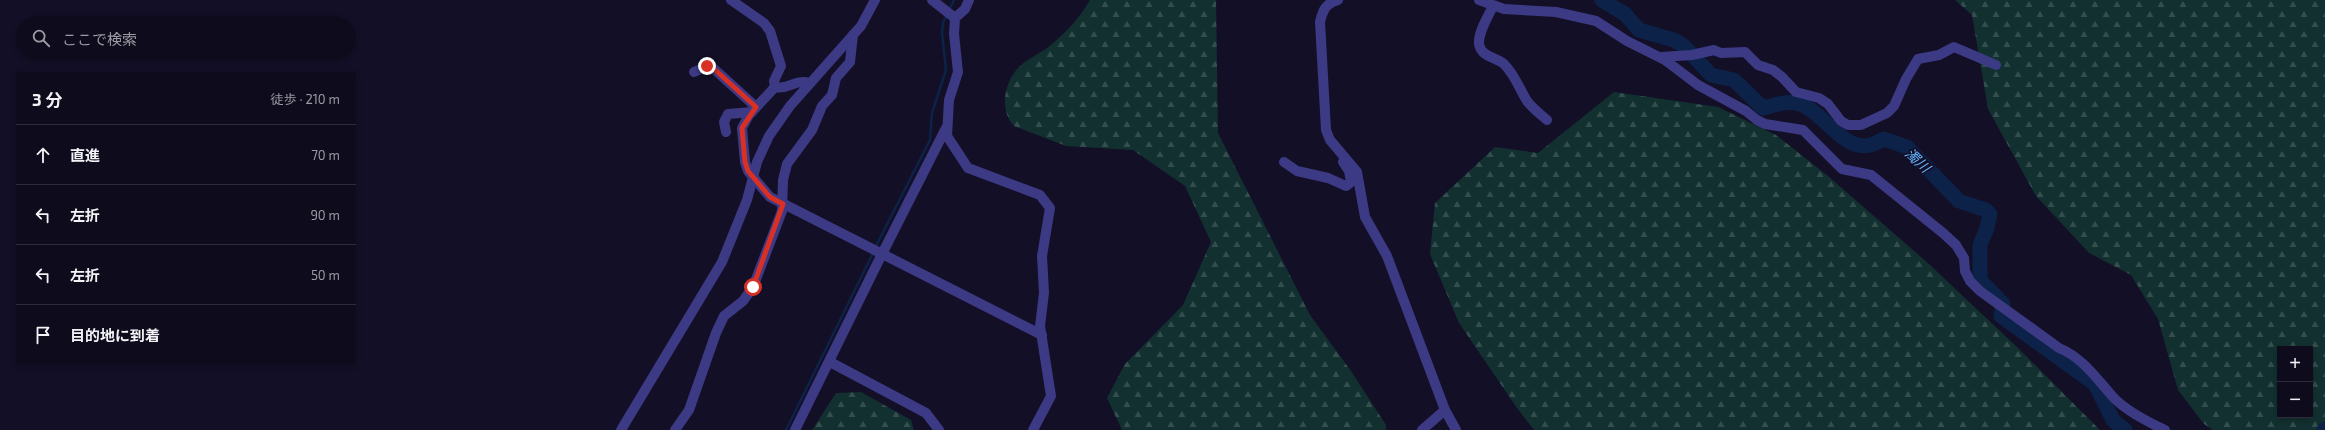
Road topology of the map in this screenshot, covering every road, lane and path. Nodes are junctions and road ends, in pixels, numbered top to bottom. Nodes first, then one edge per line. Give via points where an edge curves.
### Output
1 (731, 0) edge
2 (875, 0) edge
3 (932, 0) edge
4 (969, 0) edge
5 (1338, 0) edge
6 (1479, 0) edge
7 (1493, 6) junction
8 (949, 14) junction
9 (853, 36) junction
10 (1661, 57) junction
11 (1996, 64) dead end
12 (694, 72) dead end
13 (810, 83) junction
14 (775, 88) junction
15 (754, 110) junction
16 (1547, 120) dead end
17 (946, 128) junction
18 (726, 132) dead end
19 (1337, 148) junction
20 (1284, 162) dead end
21 (753, 176) junction
22 (783, 204) junction
23 (877, 250) junction
24 (1042, 335) junction
25 (830, 362) junction
26 (1445, 410) junction
27 (621, 430) edge
28 (675, 430) edge
29 (796, 430) edge
30 (939, 430) edge
31 (1033, 430) edge
32 (1422, 430) edge
33 (1456, 430) edge
34 (2165, 430) edge

1 - 14 street via 764,23 770,31 781,66 774,81
2 - 9 street
3 - 8 street
4 - 8 street via 965,9
5 - 19 street via 1328,4 1323,10 1320,22 1326,130
6 - 7 street
7 - 10 street via 1526,12 1556,12 1596,21 1627,41
7 - 16 street via 1482,31 1480,49 1511,71 1527,101
8 - 17 street via 958,72 949,100
9 - 13 street
9 - 22 street via 850,62 836,78 832,95 822,106 812,130 787,164 783,180
10 - 11 street via 1692,55 1714,50 1721,53 1744,52 1758,65 1774,70 1796,92 1819,98 1828,104 1841,121 1848,125 1861,125 1887,113 1894,106 1918,59 1954,47
10 - 34 street via 1698,85 1765,124 1803,130 1842,169 1871,175 1890,188 1956,245 1964,258 1970,281 1980,291 2059,348 2070,352 2088,367 2114,398
12 - 15 street via 707,66 713,68
13 - 14 street via 800,81
13 - 21 street via 769,136
14 - 15 street
15 - 18 street via 728,114 724,122
15 - 21 street via 742,128 745,162
17 - 23 street
17 - 24 street via 947,136 968,168 1040,195 1050,208 1042,256
19 - 20 street via 1337,154 1351,178 1351,182 1346,186 1328,178 1297,171
19 - 26 street via 1357,172 1363,212 1387,256
21 - 22 street via 770,197
21 - 27 street via 747,200 722,262
22 - 23 street
22 - 28 street via 753,287 743,301 724,316 689,410
23 - 24 street
23 - 25 street
24 - 31 street via 1051,396
25 - 29 street
25 - 30 street via 926,413
26 - 32 street
26 - 33 street

